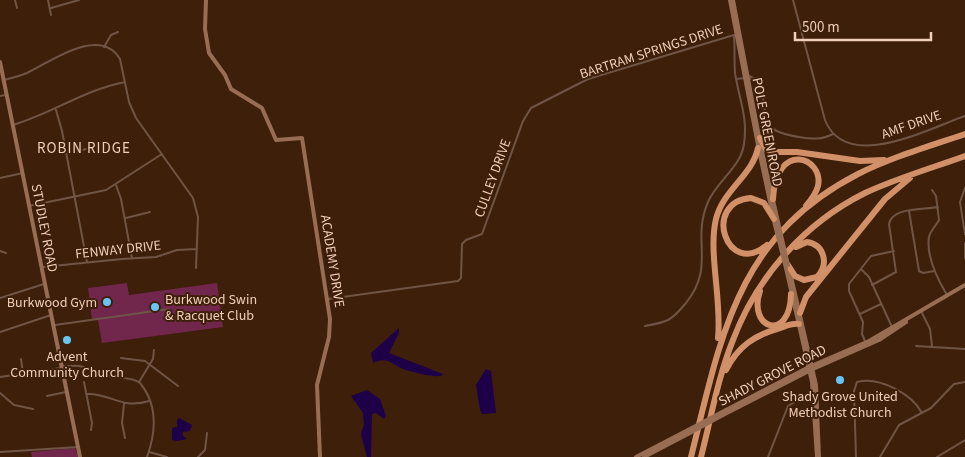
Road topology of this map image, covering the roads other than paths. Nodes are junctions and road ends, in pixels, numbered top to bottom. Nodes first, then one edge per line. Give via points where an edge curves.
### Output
1 (15, 0) edge
2 (48, 0) edge
3 (79, 0) edge
4 (206, 0) edge
5 (733, 0) edge
6 (793, 0) edge
7 (17, 8) dead end
8 (51, 8) junction
9 (51, 15) dead end
10 (118, 32) dead end
11 (104, 47) junction
12 (0, 62) edge
13 (736, 79) junction
14 (748, 79) junction
15 (4, 80) junction
16 (125, 82) junction
17 (575, 86) joint
18 (7, 94) junction
19 (0, 96) edge
20 (56, 110) junction
21 (965, 116) edge
22 (13, 125) junction
23 (833, 134) junction
24 (965, 134) edge
25 (760, 138) junction
26 (98, 141) dead end
27 (758, 148) junction
28 (66, 154) junction
29 (162, 154) junction
30 (965, 156) edge
31 (893, 160) junction
32 (23, 173) junction
33 (917, 173) junction
34 (0, 178) edge
35 (116, 185) junction
36 (965, 188) edge
37 (932, 190) dead end
38 (74, 196) junction
39 (773, 199) junction
40 (29, 206) junction
41 (938, 208) junction
42 (909, 211) junction
43 (150, 212) dead end
44 (802, 212) junction
45 (125, 219) junction
46 (776, 222) junction
47 (965, 234) edge
48 (777, 236) junction
49 (965, 243) edge
50 (196, 249) junction
51 (0, 251) edge
52 (788, 251) junction
53 (894, 251) junction
54 (6, 253) dead end
55 (132, 258) junction
56 (965, 258) edge
57 (87, 262) junction
58 (787, 267) junction
59 (41, 268) junction
60 (196, 268) dead end
61 (861, 269) junction
62 (934, 271) junction
63 (764, 281) junction
64 (44, 284) junction
65 (965, 285) edge
66 (872, 286) junction
67 (792, 294) junction
68 (947, 295) junction
69 (0, 298) edge
70 (328, 299) junction
71 (881, 304) junction
72 (169, 309) dead end
73 (919, 312) junction
74 (800, 313) junction
75 (859, 314) junction
76 (51, 315) junction
77 (798, 324) junction
78 (53, 326) junction
79 (645, 326) dead end
80 (892, 327) junction
81 (0, 332) edge
82 (866, 344) junction
83 (916, 346) dead end
84 (932, 347) junction
85 (965, 349) edge
86 (154, 350) dead end
87 (717, 355) junction
88 (121, 358) dead end
89 (21, 359) dead end
90 (150, 364) junction
91 (61, 368) junction
92 (811, 368) junction
93 (23, 374) junction
94 (0, 377) edge
95 (84, 382) dead end
96 (138, 382) junction
97 (965, 382) edge
98 (719, 385) junction
99 (178, 386) dead end
100 (66, 392) junction
101 (0, 393) edge
102 (86, 394) junction
103 (47, 396) dead end
104 (815, 397) junction
105 (149, 401) junction
106 (124, 404) junction
107 (33, 409) dead end
108 (922, 413) junction
109 (90, 430) dead end
110 (688, 432) junction
111 (207, 433) dead end
112 (125, 438) dead end
113 (965, 440) edge
114 (78, 447) junction
115 (657, 448) junction
116 (0, 452) edge
117 (149, 452) junction
118 (80, 457) edge
119 (147, 457) edge
120 (167, 457) edge
121 (198, 457) edge
122 (320, 457) edge
123 (636, 457) edge
124 (644, 457) edge
125 (691, 457) edge
126 (701, 457) edge
127 (768, 457) edge
128 (818, 457) edge
129 (856, 457) edge
130 (880, 457) edge
131 (937, 457) edge

1 - 7 street
2 - 8 street
3 - 8 street
4 - 70 main road, ACADEMY DRIVE via 205,29 209,54 231,89 262,108 276,140 302,138
5 - 14 main road, POLE GREEN ROAD
5 - 14 main road, POLE GREEN ROAD
6 - 23 street via 826,120
8 - 9 street
10 - 11 street via 111,34
11 - 15 street via 85,46
11 - 16 street via 118,56
12 - 15 main road, STUDLEY ROAD
13 - 14 street
13 - 17 street, BARTRAM SPRINGS DRIVE via 734,35 646,60
13 - 79 street via 745,118 743,149 705,209 701,227 700,280 670,321
14 - 23 street via 759,82 768,123 778,133 814,139
14 - 25 main road, POLE GREEN ROAD
14 - 27 main road, POLE GREEN ROAD
15 - 18 main road, STUDLEY ROAD
16 - 20 street via 82,95
16 - 29 street via 134,115
17 - 70 street, CULLEY DRIVE via 528,111 482,234 462,244 460,280
18 - 19 street
18 - 22 main road, STUDLEY ROAD
20 - 22 street
20 - 28 street
21 - 23 street, AMF DRIVE via 874,146 851,145
22 - 32 main road, STUDLEY ROAD
24 - 31 highway
25 - 31 highway via 766,149 773,152 863,161
25 - 39 main road, POLE GREEN ROAD
26 - 28 street via 90,148
27 - 46 main road, POLE GREEN ROAD
27 - 87 highway via 753,164 725,198 714,227 720,314
28 - 38 street
29 - 35 street
29 - 50 street via 190,191 195,204 198,217
30 - 33 highway
31 - 44 highway via 849,179
32 - 34 street
32 - 40 main road, STUDLEY ROAD
33 - 52 highway via 874,189 845,205
33 - 74 highway via 885,199 806,297
35 - 38 street
35 - 45 street
36 - 47 street via 960,202
37 - 41 street
38 - 40 street
38 - 57 street
39 - 44 highway via 775,179 782,167 795,160 807,162 816,172 818,184
39 - 46 main road, POLE GREEN ROAD
40 - 59 main road, STUDLEY ROAD
41 - 42 street
41 - 62 street via 939,220 929,239
42 - 53 street via 897,213 890,221
42 - 62 street via 919,271
43 - 45 street
44 - 48 highway
45 - 55 street
46 - 48 highway via 760,201 744,199 734,203 726,213 723,232 732,247 746,254 760,251
46 - 58 main road, POLE GREEN ROAD, bridge
48 - 87 highway via 741,290
49 - 56 street
50 - 55 street, FENWAY DRIVE
50 - 60 street
51 - 54 street
52 - 58 highway via 802,243 813,244 821,250 824,262 819,275 806,280 796,277
52 - 63 highway
53 - 61 street via 874,255
53 - 66 street via 895,274
55 - 57 street, FENWAY DRIVE
57 - 59 street, FENWAY DRIVE
58 - 67 main road
58 - 74 main road
59 - 64 main road, STUDLEY ROAD
61 - 66 street
61 - 75 street via 848,287
62 - 68 street
63 - 67 highway via 757,308 760,318 766,323 776,324 787,318
63 - 98 highway via 738,328
64 - 69 street
64 - 76 main road, STUDLEY ROAD
65 - 68 main road, SHADY GROVE ROAD
66 - 71 street
67 - 77 main road
68 - 73 main road, SHADY GROVE ROAD
70 - 122 main road, ACADEMY DRIVE via 330,330 317,388
71 - 75 street
71 - 80 street
72 - 78 street
73 - 80 main road, SHADY GROVE ROAD
73 - 82 main road, SHADY GROVE ROAD via 895,330
73 - 84 street via 930,329
74 - 92 main road
75 - 82 street
76 - 78 main road, STUDLEY ROAD
76 - 81 street
77 - 92 main road
77 - 98 highway via 764,332 746,342
78 - 91 main road, STUDLEY ROAD
80 - 82 main road, SHADY GROVE ROAD
82 - 92 main road, SHADY GROVE ROAD
83 - 84 street
84 - 85 street
86 - 90 street
87 - 125 highway
88 - 90 street via 137,358
89 - 93 street
90 - 96 street
90 - 99 street
91 - 93 street
91 - 96 street via 81,366
91 - 100 main road, STUDLEY ROAD
92 - 104 main road
92 - 110 main road, SHADY GROVE ROAD, bridge
92 - 110 main road, SHADY GROVE ROAD, bridge
93 - 94 street
95 - 102 street
96 - 105 street
97 - 108 street via 954,384 938,403
98 - 126 highway
100 - 103 street
100 - 114 main road, STUDLEY ROAD
101 - 107 street via 14,405
102 - 106 street
102 - 109 street via 92,423
104 - 127 street via 798,400 788,406
104 - 128 main road
105 - 106 street
105 - 117 street via 155,421
106 - 112 street via 122,423
108 - 129 street via 913,399 885,385 869,381 856,383
108 - 130 street via 899,426
110 - 115 main road, SHADY GROVE ROAD
111 - 121 street via 205,450
113 - 131 street
114 - 116 street
114 - 118 main road, STUDLEY ROAD
115 - 123 main road, SHADY GROVE ROAD
115 - 124 main road, SHADY GROVE ROAD
117 - 119 street
117 - 120 street

